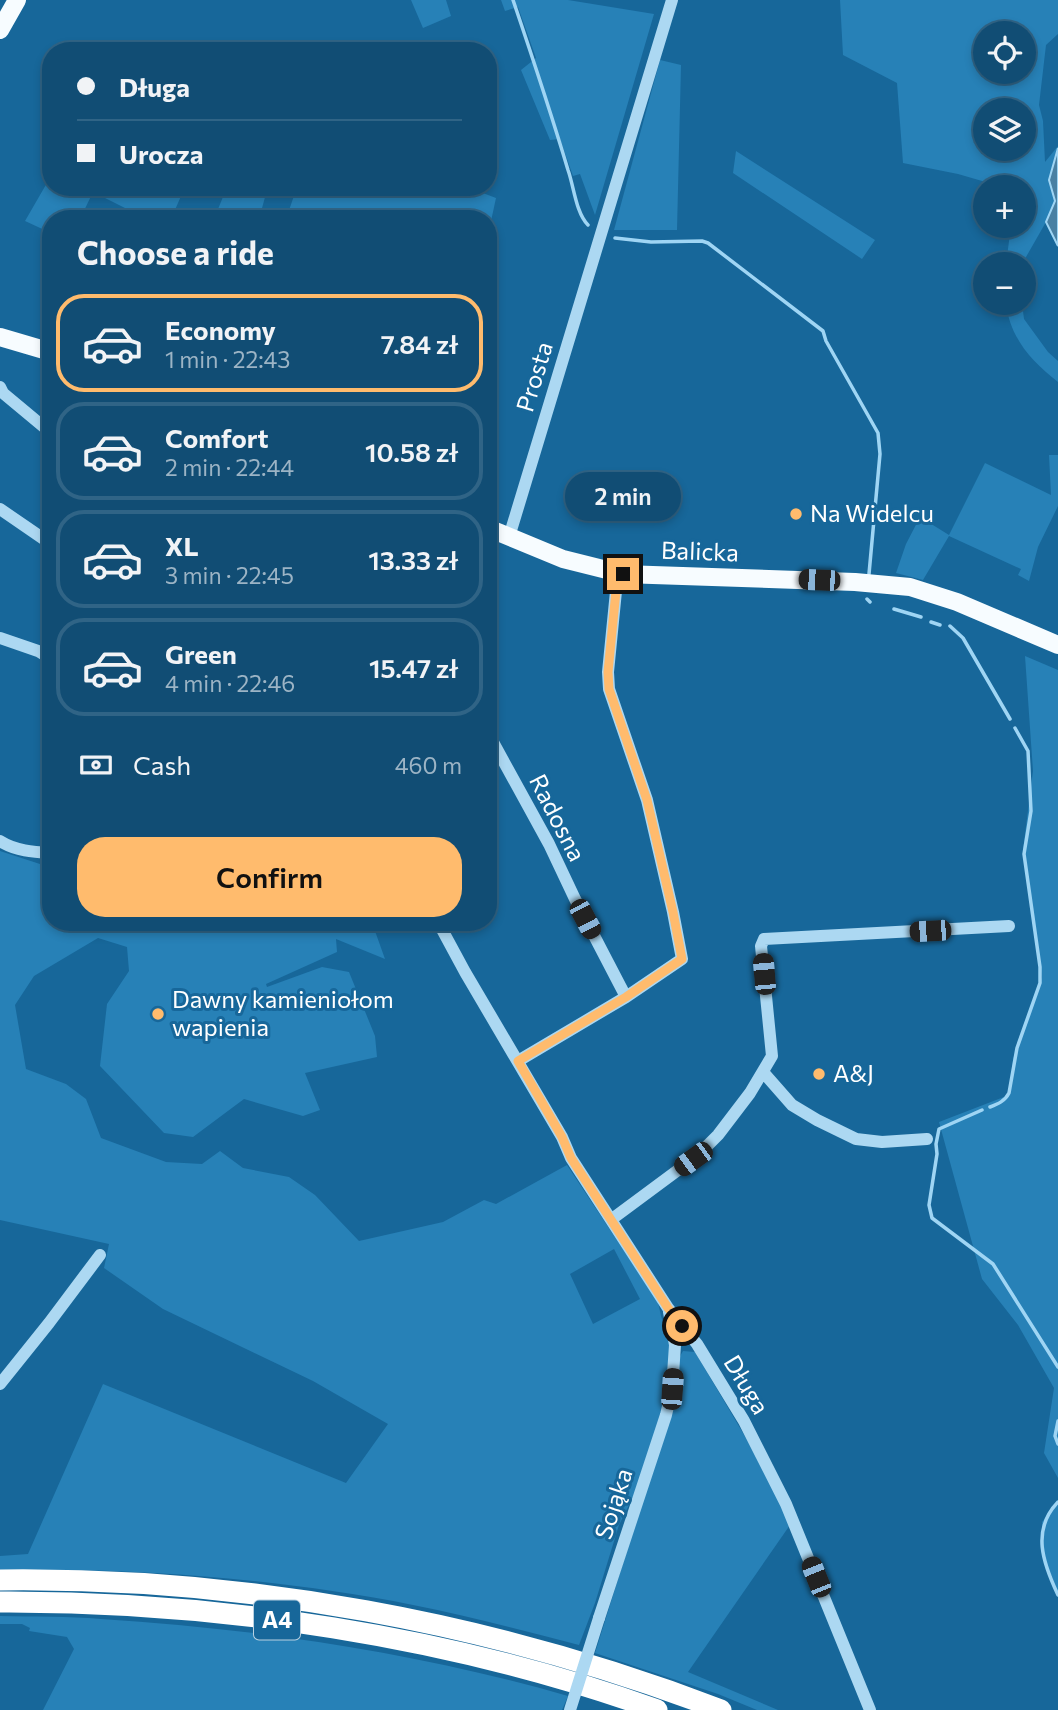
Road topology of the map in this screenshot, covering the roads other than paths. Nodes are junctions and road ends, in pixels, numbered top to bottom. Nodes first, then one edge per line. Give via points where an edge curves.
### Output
1 (17, 0) edge
2 (672, 0) edge
3 (0, 30) edge
4 (0, 337) edge
5 (42, 349) edge
6 (1, 394) edge
7 (42, 426) edge
8 (0, 509) edge
9 (497, 532) edge
10 (509, 537) junction
11 (42, 538) edge
12 (623, 574) junction
13 (0, 638) edge
14 (1058, 645) edge
15 (42, 653) edge
16 (497, 749) edge
17 (0, 841) edge
18 (42, 853) edge
19 (1009, 926) dead end
20 (443, 931) edge
21 (626, 997) junction
22 (518, 1061) junction
23 (763, 1072) junction
24 (926, 1139) dead end
25 (612, 1219) junction
26 (100, 1255) dead end
27 (668, 1308) junction
28 (697, 1344) junction
29 (675, 1346) junction
30 (0, 1384) edge
31 (0, 1580) edge
32 (0, 1602) edge
33 (570, 1710) edge
34 (657, 1710) edge
35 (721, 1710) edge
36 (870, 1710) edge

1 - 3 main road
2 - 10 street, Prosta
4 - 5 main road
6 - 7 street
8 - 11 street
9 - 10 main road, Balicka
10 - 12 main road, Balicka via 563,559
12 - 14 main road, Balicka via 910,587
12 - 21 street via 617,581 609,689 647,800 682,959
13 - 15 street
16 - 21 street, Radosna
17 - 18 street
19 - 23 street via 764,939 772,1056
20 - 22 street, Długa
21 - 22 street
22 - 25 street, Długa via 571,1158
23 - 24 street via 792,1105 856,1139
23 - 25 street via 718,1135 697,1156
25 - 27 street, Długa
26 - 30 street
27 - 28 street, Długa
27 - 29 street, Sojąka
28 - 29 street
28 - 36 street, Długa via 744,1421 786,1504
29 - 33 street, Sojąka, bridge via 666,1415
31 - 35 highway, A4 via 210,1589 384,1615 558,1655
32 - 34 highway, A4 via 208,1611 328,1628 493,1661

